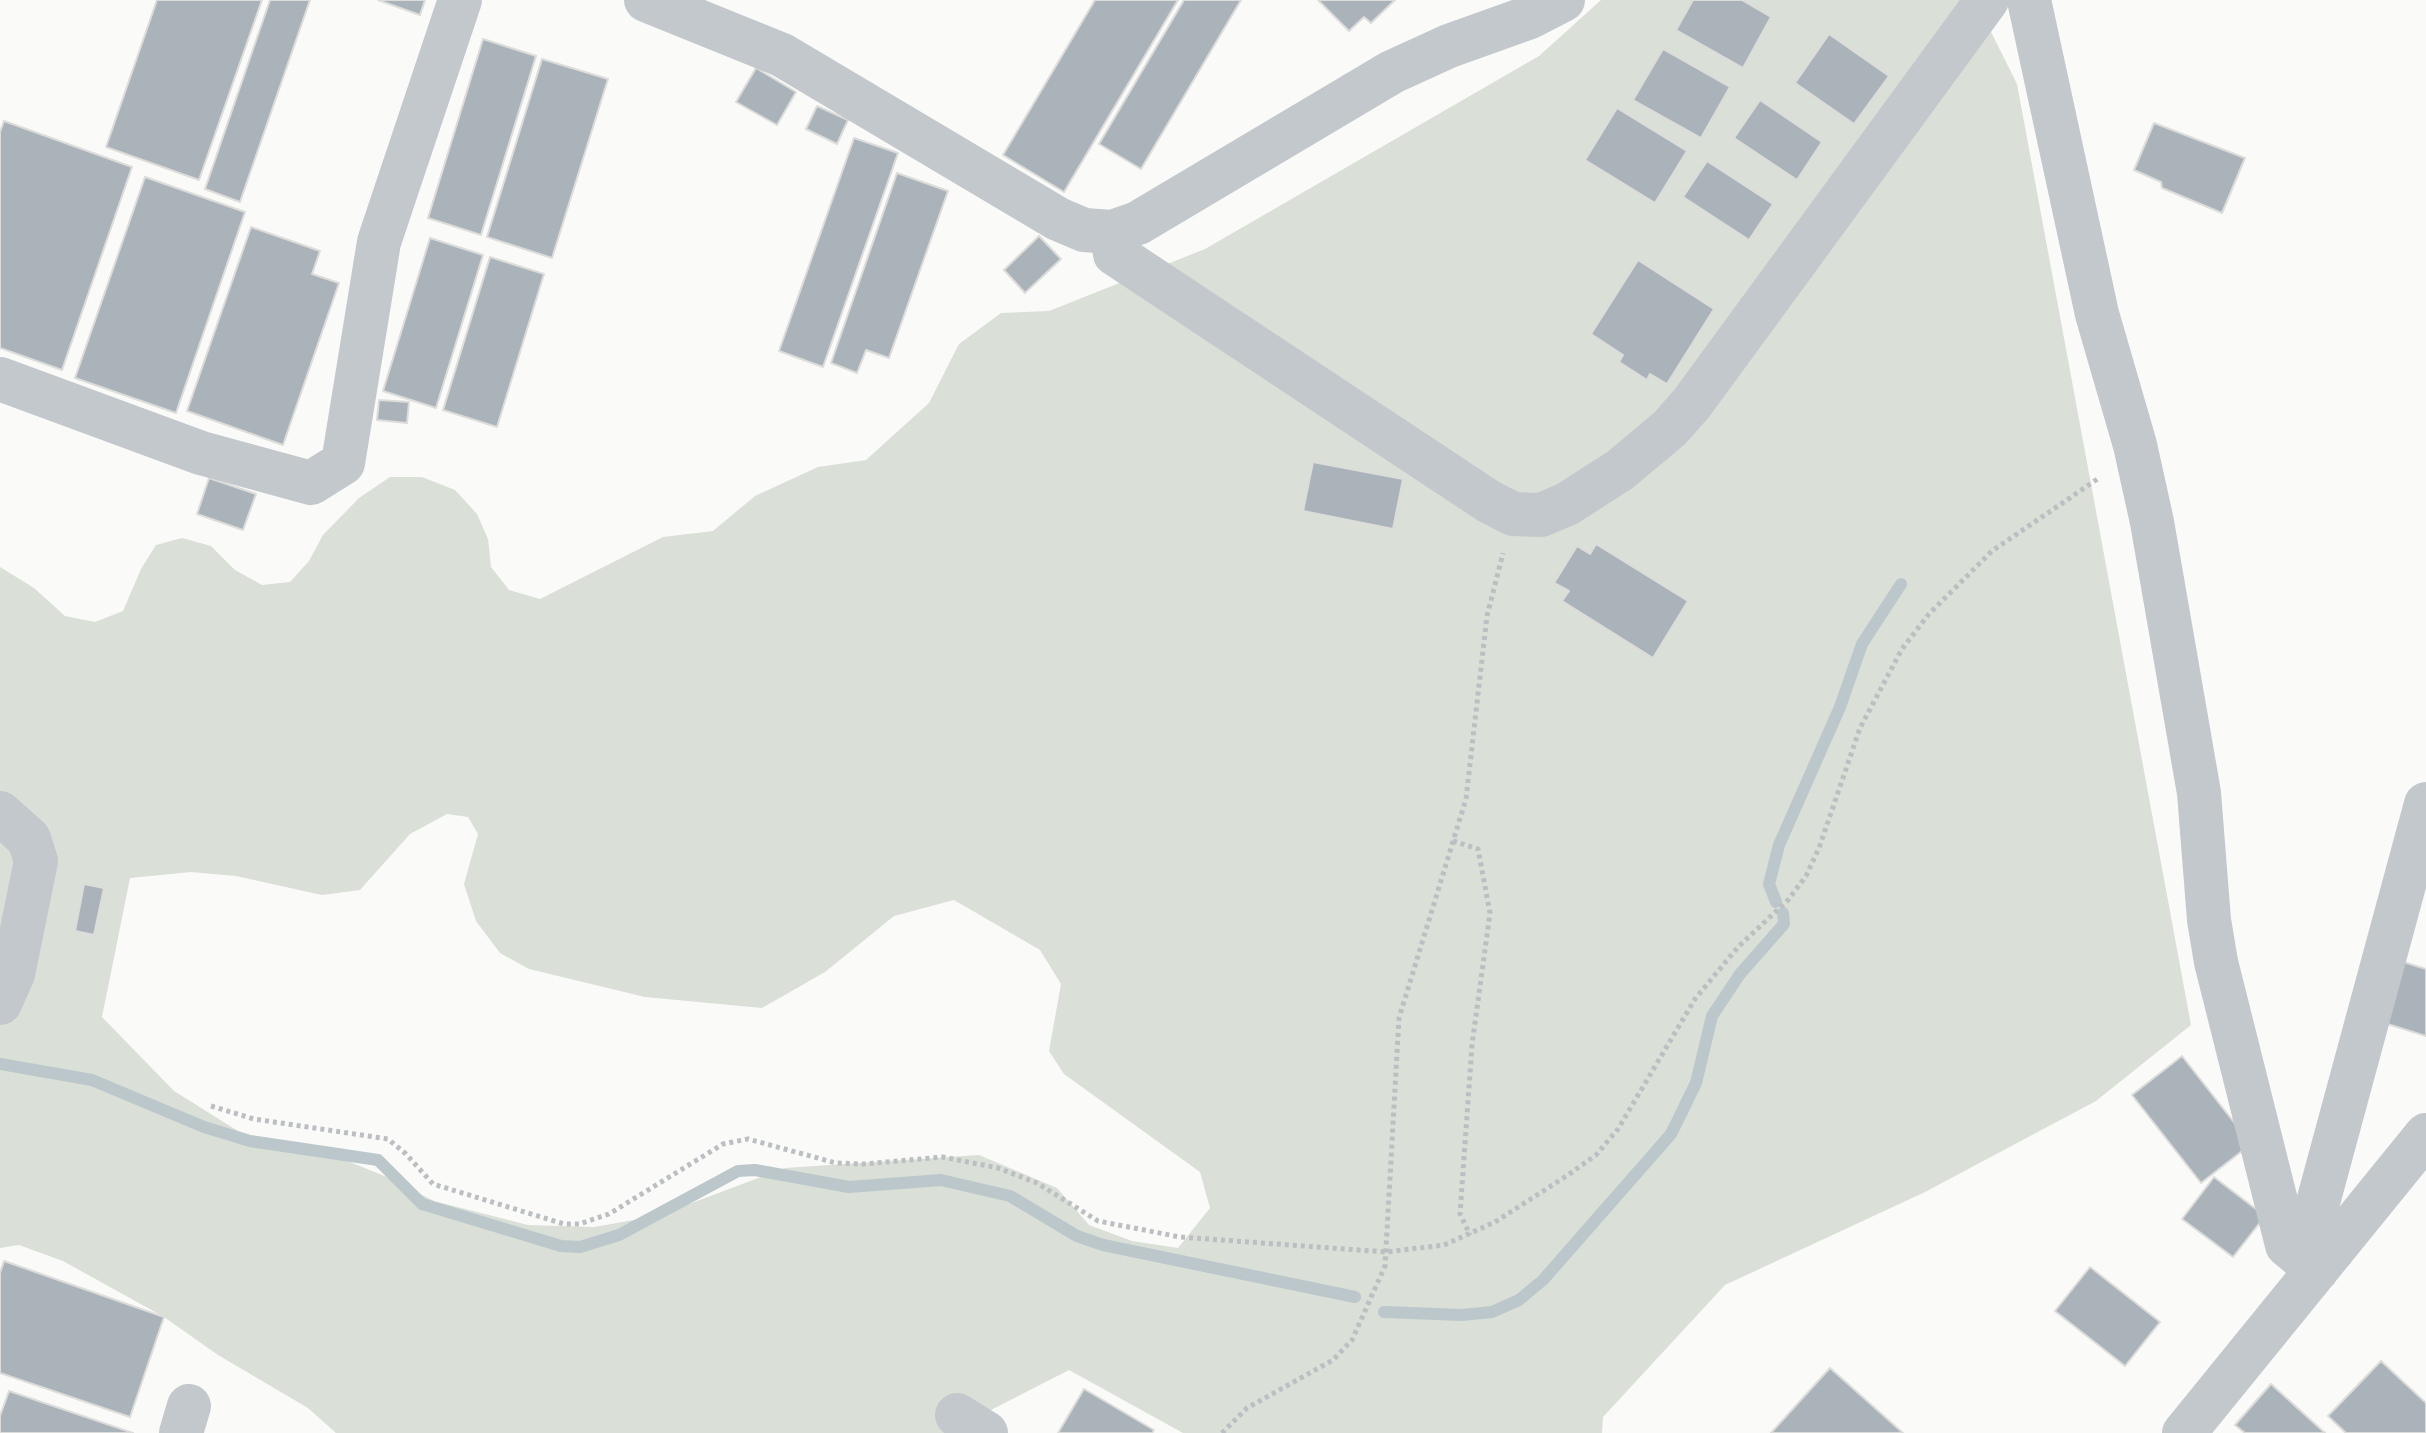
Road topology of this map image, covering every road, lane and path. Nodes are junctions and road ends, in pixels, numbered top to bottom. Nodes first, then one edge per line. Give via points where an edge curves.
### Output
1 (460, 0) edge
2 (1563, 0) edge
3 (1987, 0) edge
4 (2029, 0) edge
5 (657, 2) edge
6 (1112, 232) junction
7 (0, 379) edge
8 (2137, 455) junction
9 (1513, 514) junction
10 (2426, 804) edge
11 (0, 813) edge
12 (1453, 841) junction
13 (0, 1003) edge
14 (211, 1106) dead end
15 (2426, 1135) edge
16 (1470, 1235) junction
17 (1386, 1252) junction
18 (2325, 1260) junction
19 (1222, 1433) edge
20 (2184, 1433) edge

1 - 7 street via 379,242 343,463 311,483 201,453
2 - 6 street via 1392,72 1138,223
3 - 9 street via 1670,428 1620,470 1567,504 1541,515
4 - 8 street via 2097,314
5 - 6 street via 803,66 1058,219 1084,230
6 - 9 street via 1115,254
8 - 16 path via 1992,551 1929,614 1879,687 1819,848 1788,900 1738,947 1695,999 1625,1119 1596,1155
8 - 18 street via 2199,793 2214,952 2287,1245
9 - 12 path via 1487,616 1466,799
10 - 18 street via 2310,1232
11 - 13 street via 29,839 36,861 13,974
12 - 16 path via 1478,849 1490,913 1472,1045 1460,1214
12 - 17 path via 1399,1018
14 - 17 path via 254,1119 388,1139 433,1184 564,1224 609,1214 723,1144 748,1139 836,1163 943,1157 998,1168 1037,1183 1098,1221 1180,1237
15 - 18 street
16 - 17 path via 1416,1251
17 - 19 path via 1385,1266 1352,1340 1333,1360 1247,1408
18 - 20 street

